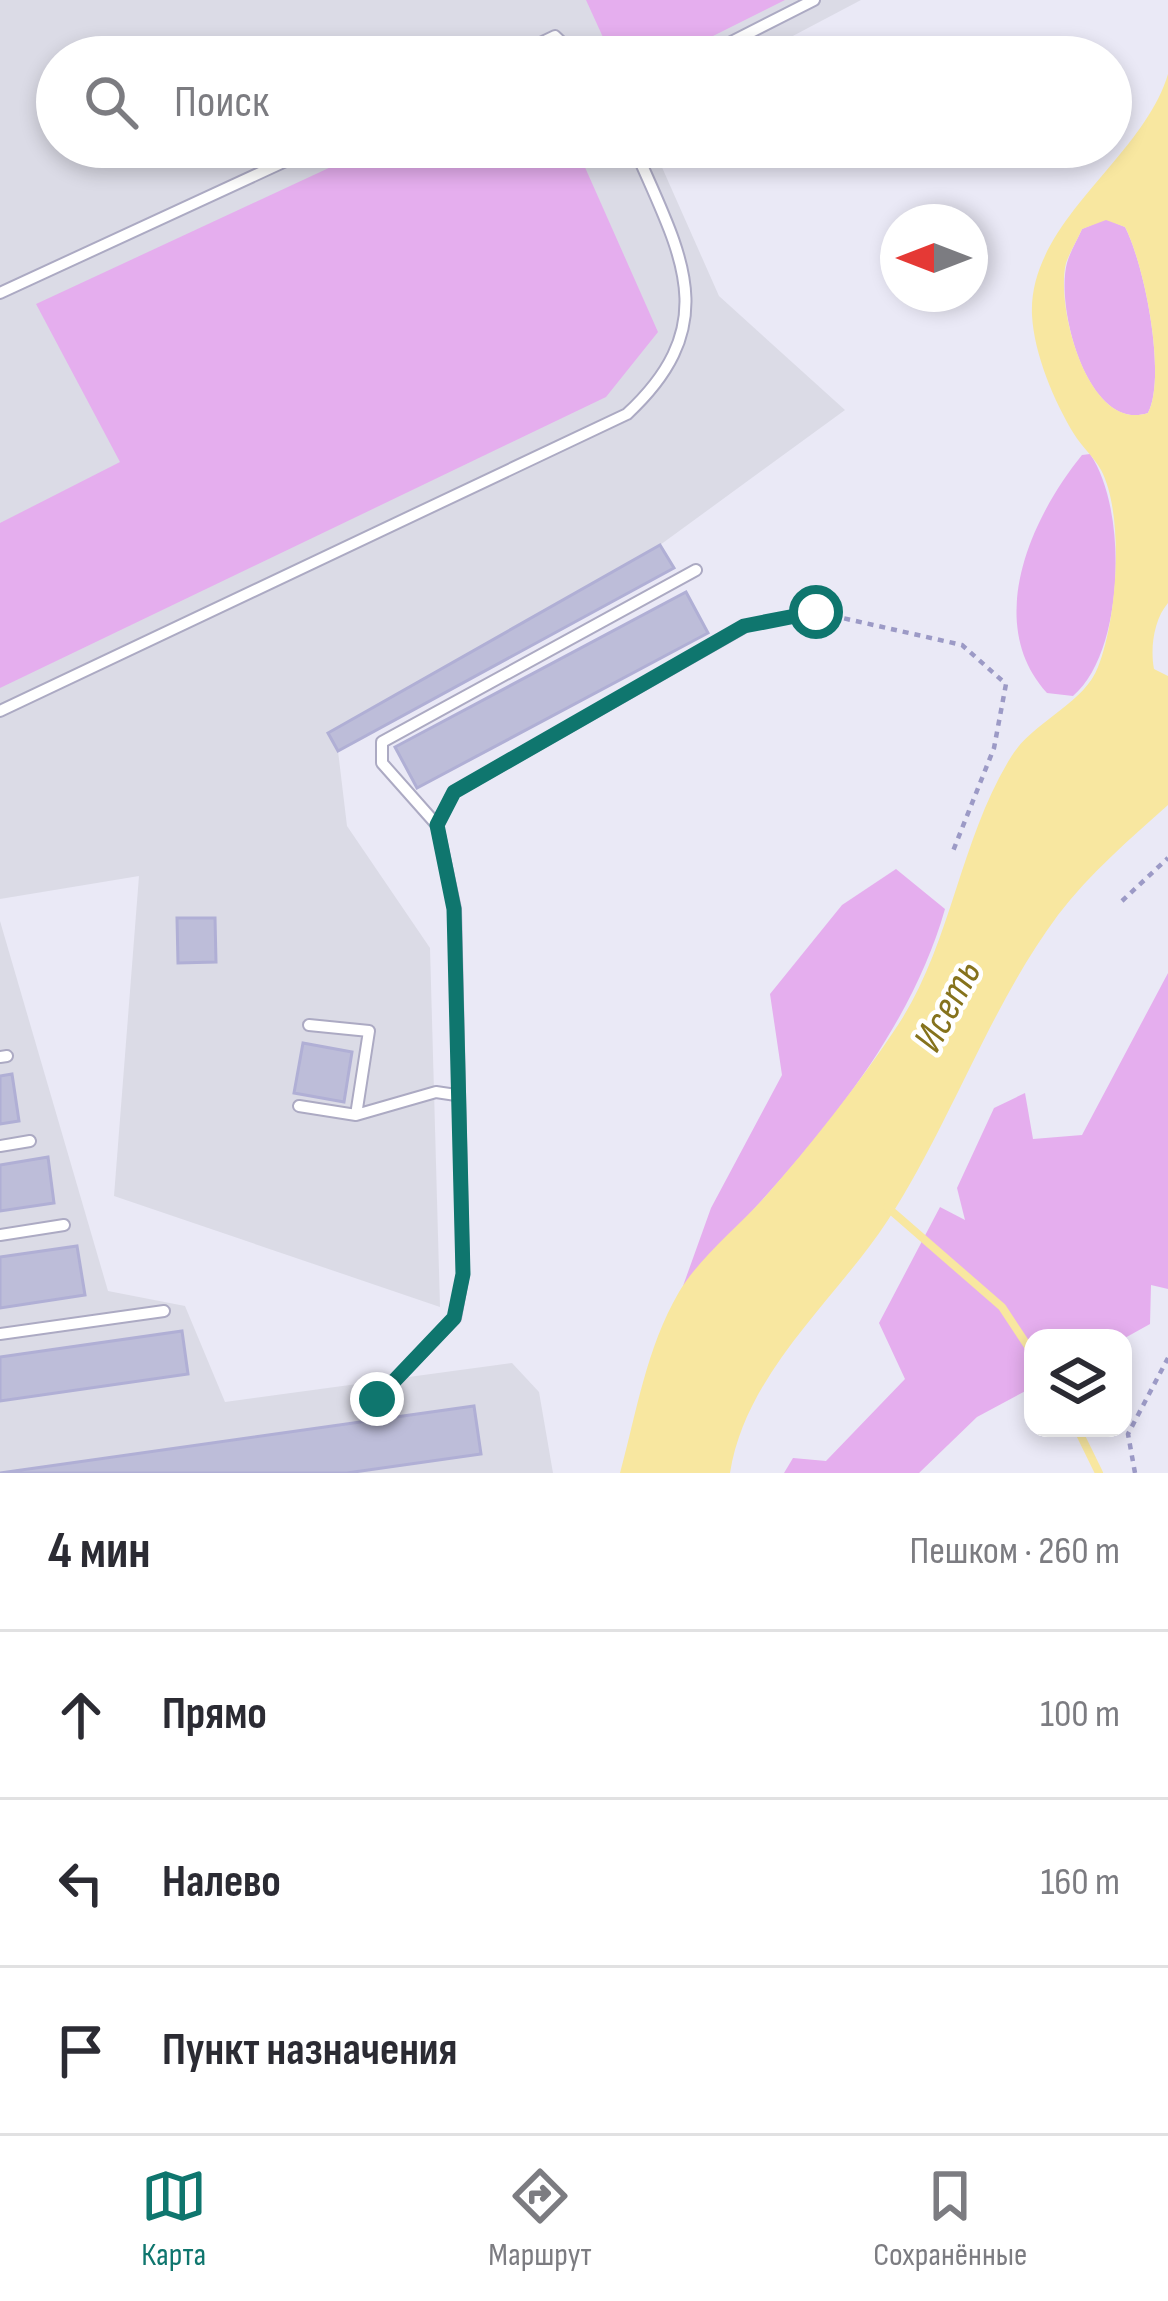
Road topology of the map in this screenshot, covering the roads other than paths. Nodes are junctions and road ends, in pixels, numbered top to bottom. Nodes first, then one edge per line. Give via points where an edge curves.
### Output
1 (814, 0) edge
2 (743, 36) edge
3 (271, 168) edge
4 (643, 168) edge
5 (0, 293) edge
6 (696, 570) dead end
7 (744, 626) road end
8 (0, 711) edge
9 (437, 825) junction
10 (309, 1025) dead end
11 (456, 1095) junction
12 (299, 1106) dead end
13 (356, 1115) junction
14 (30, 1142) dead end
15 (0, 1146) edge
16 (64, 1225) dead end
17 (0, 1234) edge
18 (164, 1311) dead end
19 (0, 1334) edge
20 (377, 1399) dead end

1 - 2 lane
3 - 5 lane
4 - 8 lane via 688,272 682,335 658,386 626,414
6 - 9 lane via 382,742 382,763
7 - 9 lane via 454,792
9 - 11 lane via 454,909
10 - 13 lane via 369,1030
11 - 13 lane via 436,1092
11 - 20 lane via 463,1274 454,1318
12 - 13 lane
14 - 15 lane
16 - 17 lane
18 - 19 lane

